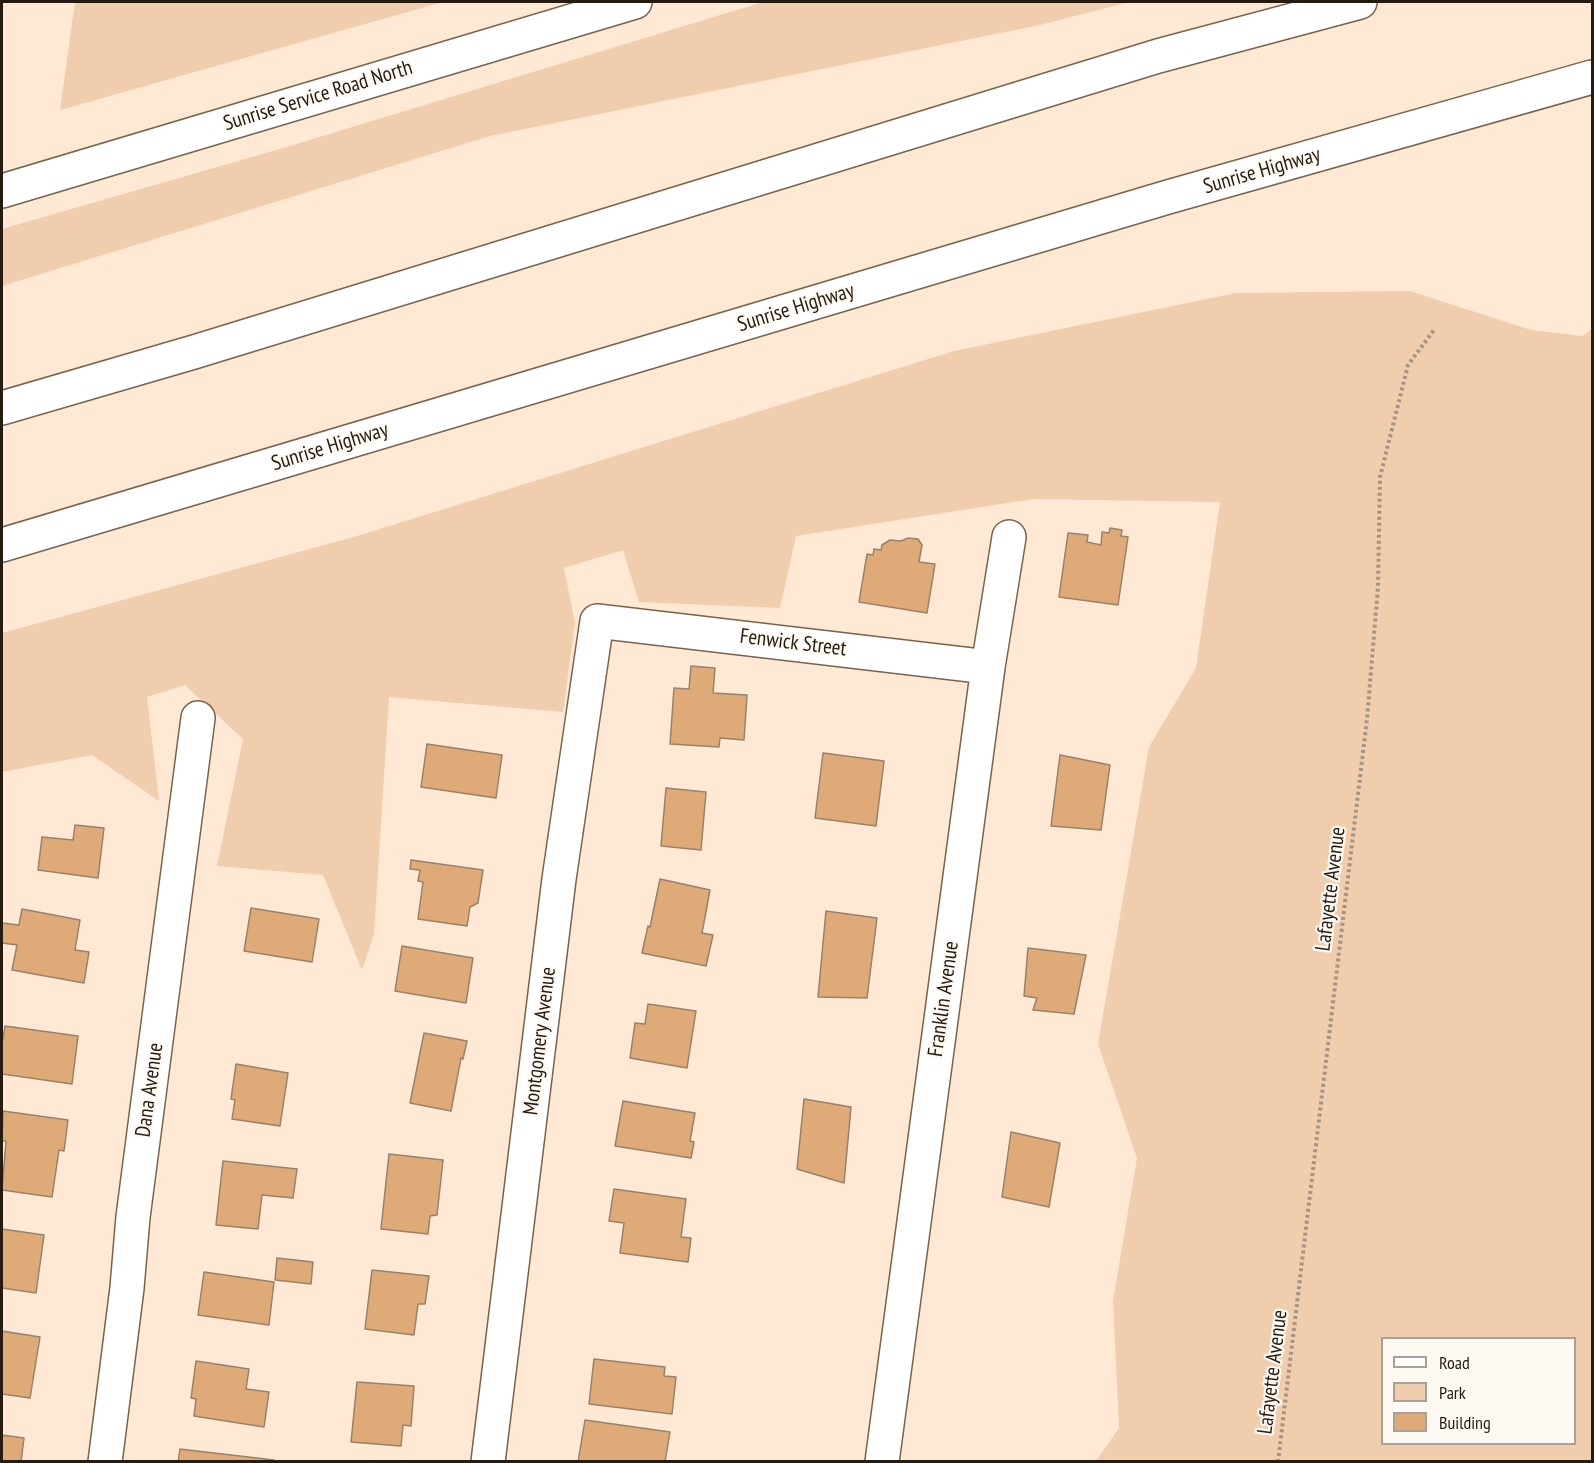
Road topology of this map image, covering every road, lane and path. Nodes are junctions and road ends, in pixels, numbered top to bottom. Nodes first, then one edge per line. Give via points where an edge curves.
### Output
1 (635, 2) edge
2 (1360, 2) edge
3 (1593, 77) edge
4 (2, 191) edge
5 (1434, 330) dead end
6 (2, 408) edge
7 (1009, 537) dead end
8 (2, 545) edge
9 (597, 621) joint
10 (988, 667) junction
11 (198, 718) dead end
12 (105, 1461) edge
13 (488, 1461) edge
14 (882, 1461) edge
15 (1278, 1461) edge

1 - 4 main road, Sunrise Service Road North
2 - 6 main road via 1158,56
3 - 8 main road, Sunrise Highway via 1168,197
5 - 15 path, Lafayette Avenue via 1408,365 1380,477 1378,587 1367,719
7 - 10 main road, Franklin Avenue
9 - 10 main road, Fenwick Street
9 - 13 main road, Montgomery Avenue via 559,879
10 - 14 main road, Franklin Avenue
11 - 12 main road, Dana Avenue

